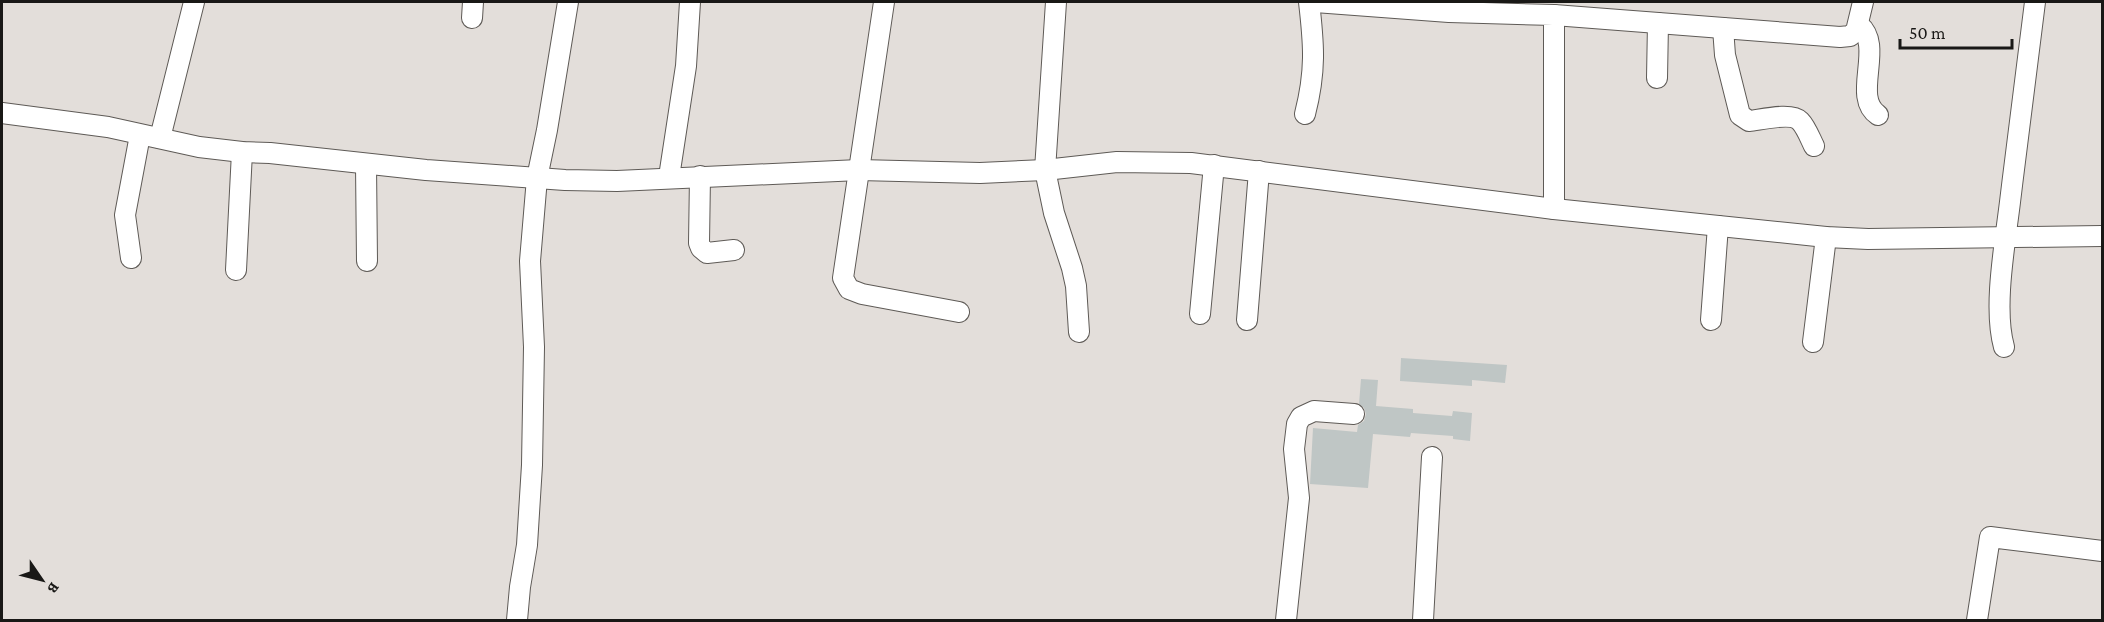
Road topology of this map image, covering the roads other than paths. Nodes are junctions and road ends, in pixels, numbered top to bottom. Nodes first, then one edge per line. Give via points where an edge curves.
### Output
1 (194, 2) edge
2 (568, 2) edge
3 (690, 2) edge
4 (884, 2) edge
5 (1056, 2) edge
6 (1310, 2) edge
7 (1315, 2) edge
8 (1346, 2) edge
9 (1863, 2) edge
10 (2035, 2) edge
11 (1450, 7) edge
12 (1554, 15) junction
13 (1658, 23) junction
14 (1859, 25) junction
15 (1723, 28) junction
16 (1657, 78) dead end
17 (2, 113) edge
18 (1305, 114) dead end
19 (1878, 115) dead end
20 (140, 135) junction
21 (159, 138) junction
22 (1814, 146) dead end
23 (242, 152) junction
24 (366, 165) junction
25 (1214, 165) junction
26 (859, 170) junction
27 (1045, 170) junction
28 (1259, 171) junction
29 (700, 176) junction
30 (669, 177) junction
31 (537, 178) junction
32 (1554, 209) junction
33 (1718, 226) junction
34 (2103, 236) edge
35 (1826, 237) junction
36 (2006, 238) junction
37 (734, 250) dead end
38 (131, 258) dead end
39 (367, 261) dead end
40 (236, 270) dead end
41 (959, 312) dead end
42 (1200, 314) dead end
43 (1247, 320) dead end
44 (1711, 320) dead end
45 (1079, 332) dead end
46 (1813, 342) dead end
47 (2004, 347) dead end
48 (1354, 414) dead end
49 (1432, 457) dead end
50 (2103, 551) edge
51 (517, 621) edge
52 (1286, 621) edge
53 (1423, 621) edge
54 (1977, 621) edge

1 - 21 street
2 - 31 street
3 - 30 street via 686,66
4 - 26 street
5 - 27 street
6 - 18 street via 1314,64
7 - 8 street
8 - 11 street
9 - 14 street
10 - 36 street
11 - 12 street
12 - 13 street
12 - 32 street
13 - 15 street
13 - 16 street
14 - 15 street via 1850,36 1840,37
14 - 19 street via 1871,44 1868,96 1870,107
15 - 22 street via 1725,55 1740,115 1749,121 1796,118
17 - 20 street
20 - 21 street
20 - 38 street via 125,214
21 - 23 street
23 - 24 street
23 - 40 street
24 - 31 street
24 - 39 street
25 - 27 street via 1117,162
25 - 28 street
25 - 42 street
26 - 27 street
26 - 29 street
26 - 41 street via 844,266 845,285 862,294
27 - 45 street via 1074,277
28 - 32 street
28 - 43 street
29 - 30 street
29 - 37 street via 701,248 707,253
30 - 31 street via 609,181
31 - 51 street via 530,261 534,347 528,544
32 - 33 street
33 - 35 street
33 - 44 street
34 - 36 street
35 - 36 street
35 - 46 street
36 - 47 street via 1999,311
48 - 52 street via 1314,411 1301,417 1297,424 1294,449 1299,498
49 - 53 street
50 - 54 street via 1990,537

